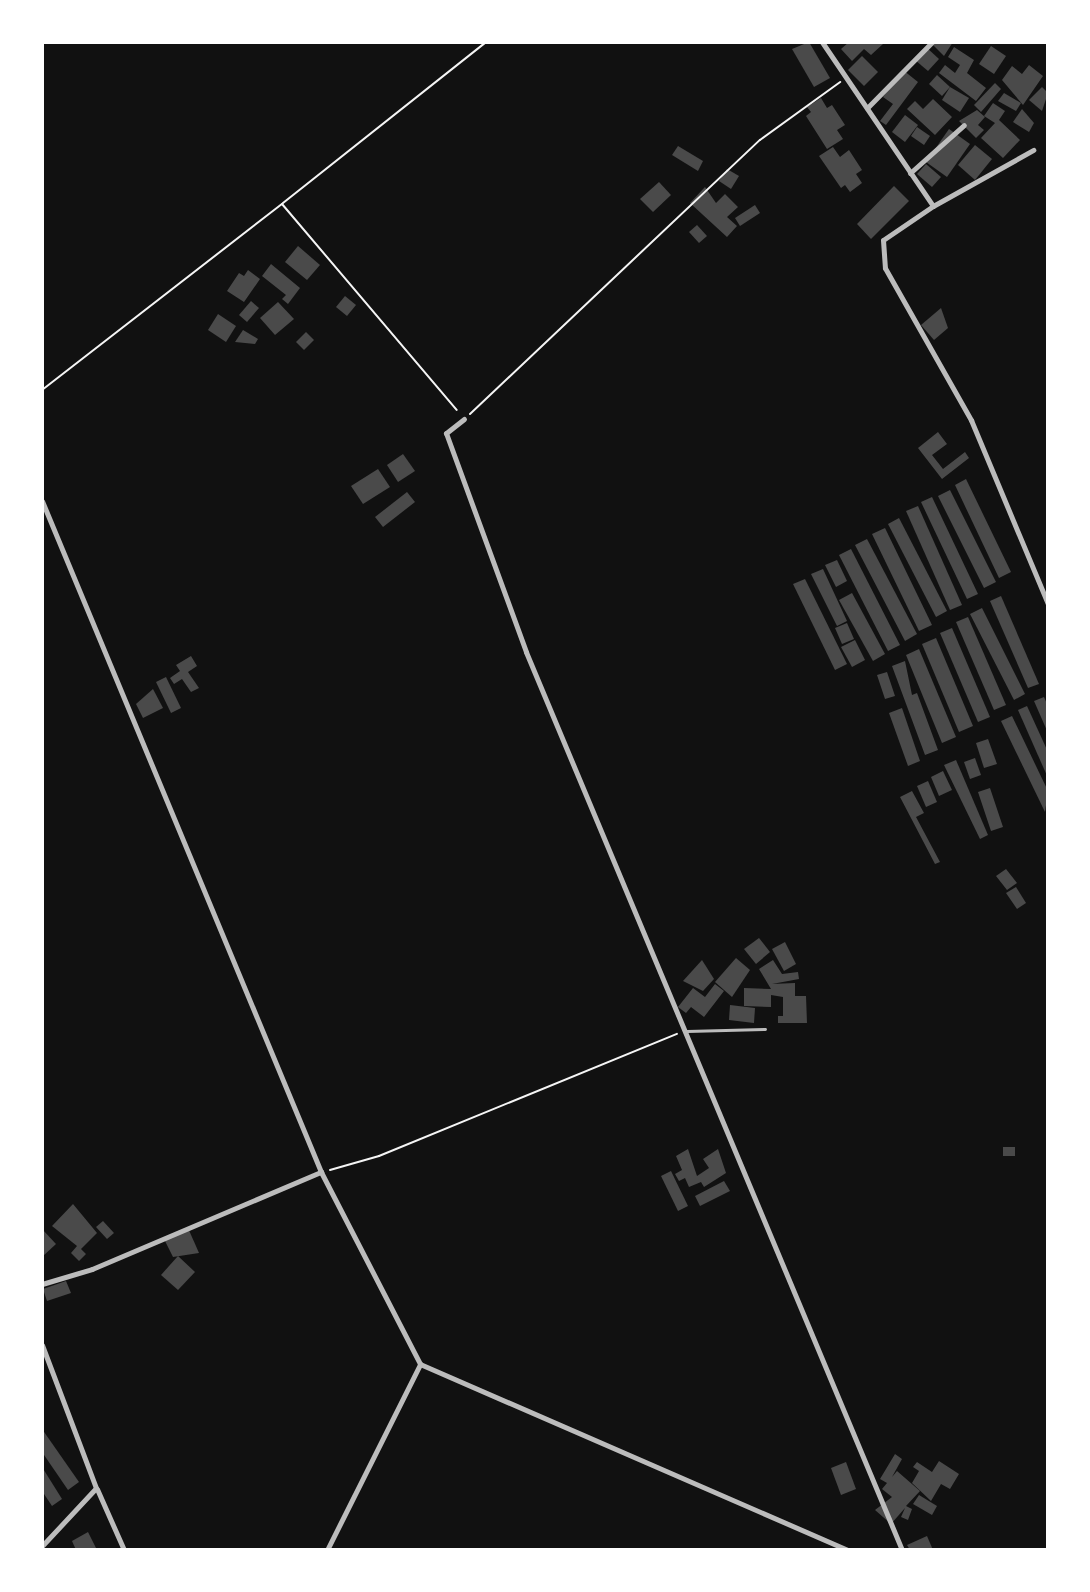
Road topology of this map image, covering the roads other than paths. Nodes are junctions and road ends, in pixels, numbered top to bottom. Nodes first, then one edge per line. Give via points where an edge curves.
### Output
1 (822, 42) edge
2 (932, 42) edge
3 (867, 108) junction
4 (964, 125) dead end
5 (1033, 150) dead end
6 (910, 173) junction
7 (933, 206) junction
8 (464, 419) road end
9 (42, 501) edge
10 (1048, 604) edge
11 (765, 1029) dead end
12 (683, 1031) junction
13 (321, 1172) junction
14 (42, 1284) edge
15 (42, 1345) edge
16 (420, 1364) junction
17 (96, 1488) junction
18 (42, 1546) edge
19 (124, 1550) edge
20 (327, 1550) edge
21 (848, 1550) edge
22 (902, 1550) edge

1 - 3 street
2 - 3 street
3 - 6 street
4 - 6 street
5 - 7 street
6 - 7 street
7 - 10 street via 883,240 885,268 971,420
8 - 12 street via 446,433 526,652
9 - 13 street
11 - 12 lane
12 - 22 street
13 - 14 street via 92,1269
13 - 16 street
15 - 17 street
16 - 20 street
16 - 21 street
17 - 18 street
17 - 19 street

